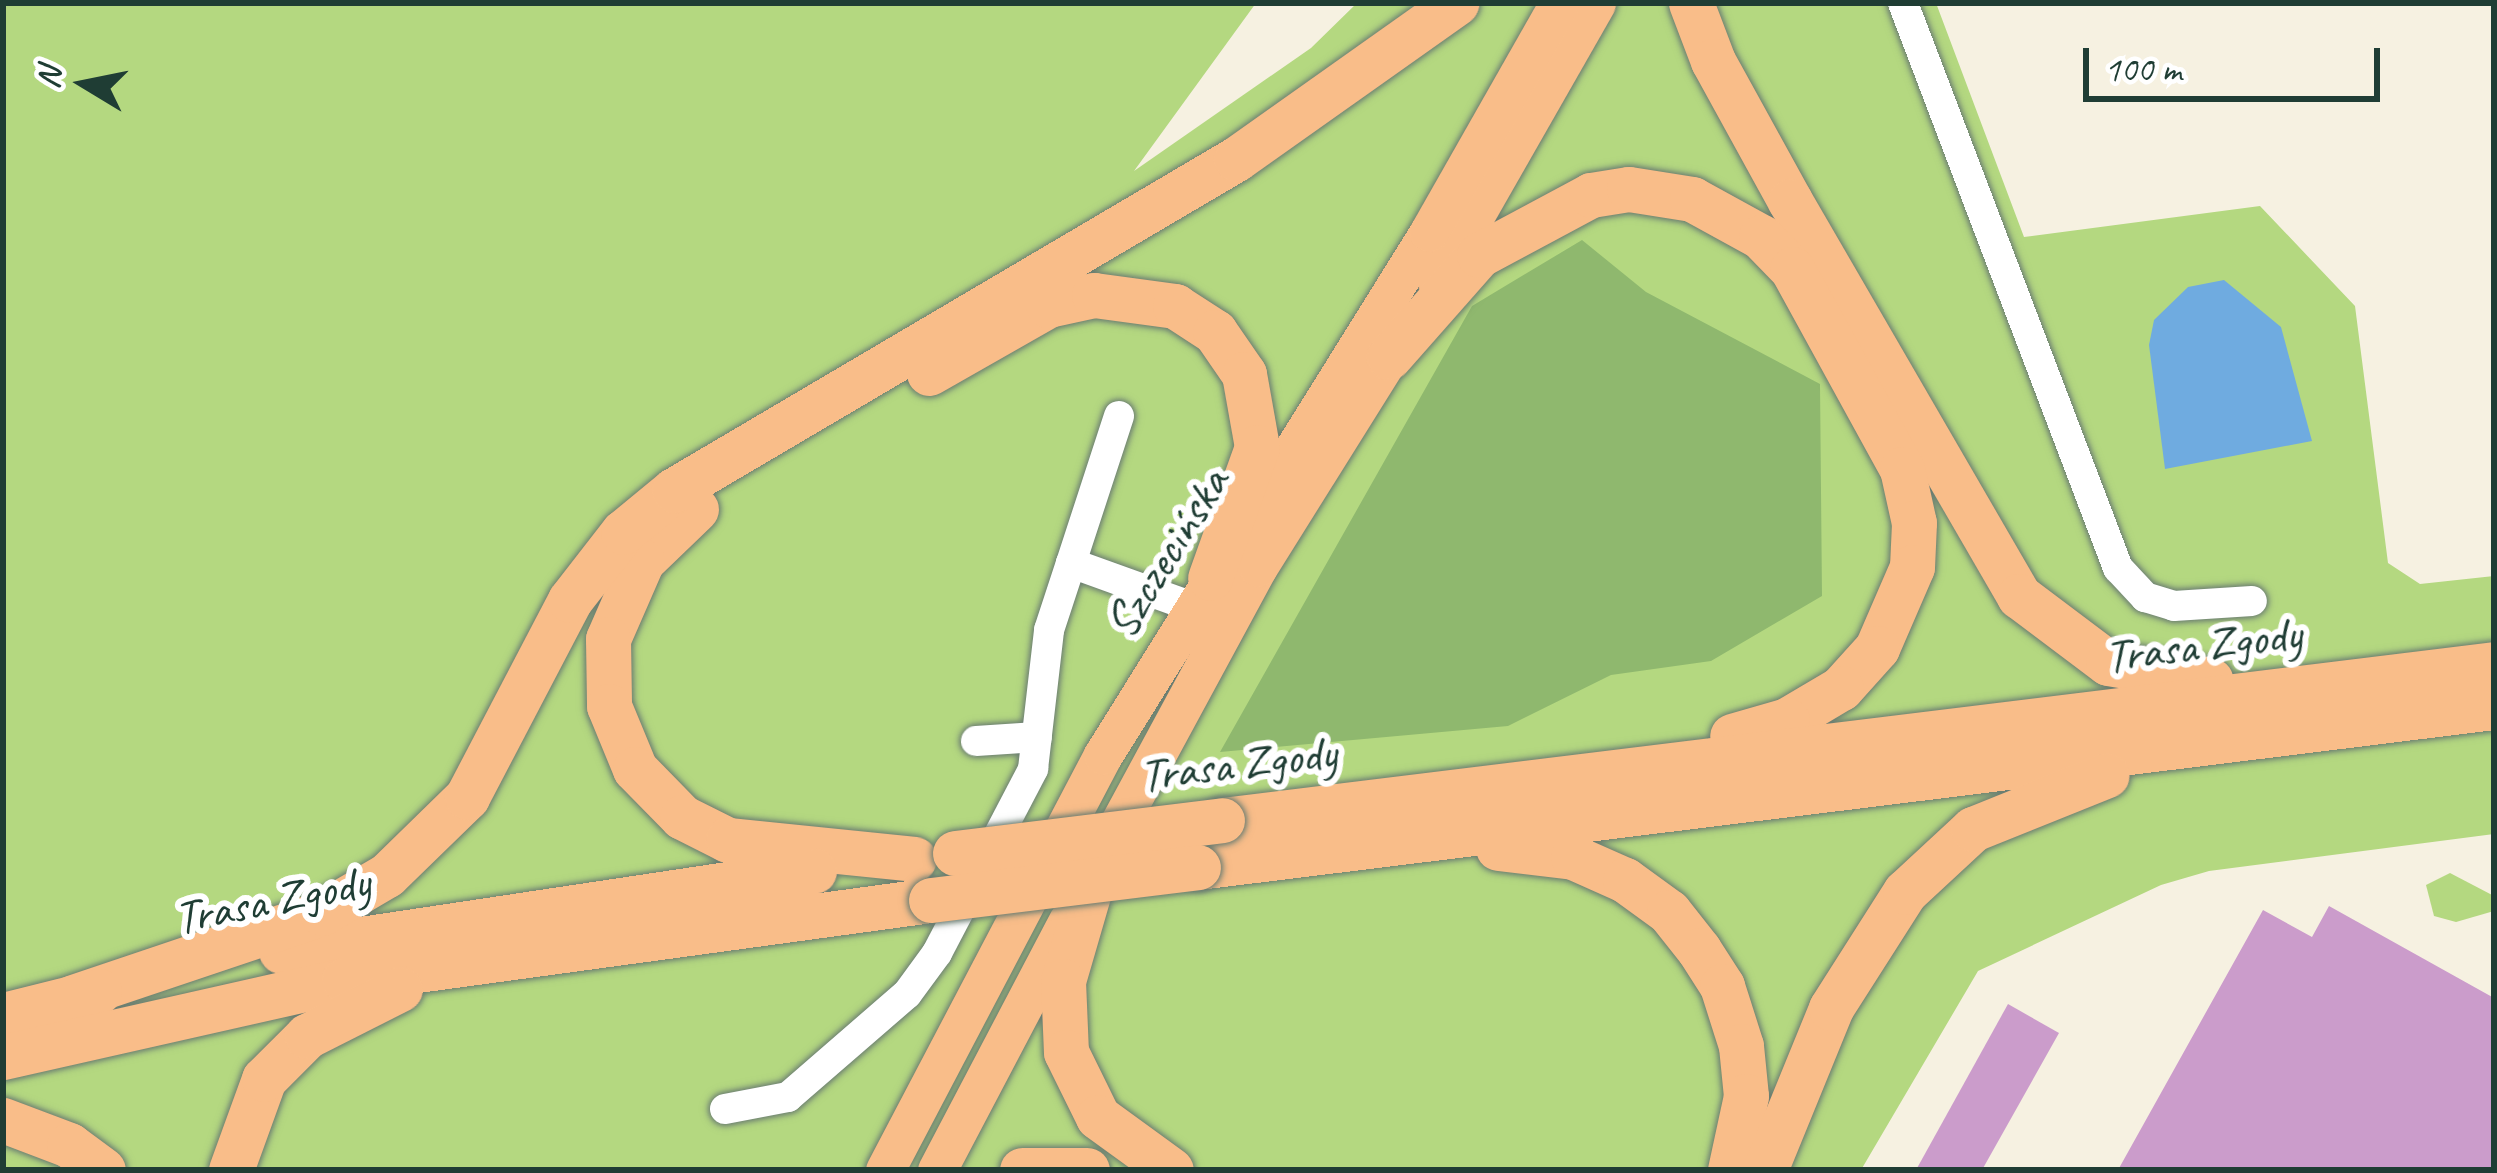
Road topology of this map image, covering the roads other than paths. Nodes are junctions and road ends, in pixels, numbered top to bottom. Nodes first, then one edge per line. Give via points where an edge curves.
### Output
1 (1456, 3) edge
2 (1559, 3) edge
3 (1596, 3) edge
4 (1691, 3) edge
5 (1903, 3) edge
6 (1389, 357) junction
7 (1119, 416) dead end
8 (1071, 563) junction
9 (1201, 593) junction
10 (2252, 601) dead end
11 (2494, 664) edge
12 (2364, 680) junction
13 (2494, 707) edge
14 (2261, 735) junction
15 (1037, 737) junction
16 (976, 741) dead end
17 (1554, 780) junction
18 (1345, 848) junction
19 (1097, 864) junction
20 (933, 871) junction
21 (560, 947) junction
22 (73, 997) junction
23 (3, 1015) edge
24 (3, 1057) edge
25 (725, 1109) dead end
26 (3, 1120) edge
27 (103, 1170) edge
28 (231, 1170) edge
29 (885, 1170) edge
30 (937, 1170) edge
31 (1022, 1170) edge
32 (1087, 1170) edge
33 (1171, 1170) edge
34 (1730, 1170) edge
35 (1765, 1170) edge

1 - 22 highway via 1236,160 674,490 622,532 570,600 467,797 387,875 322,913
2 - 9 main road, Szczecińska via 1429,232
3 - 6 main road, Szczecińska
4 - 12 highway via 1713,62 1790,202 2019,596 2108,663 2207,680
5 - 10 lane via 2118,568 2145,598 2174,606
6 - 17 highway via 1479,255 1515,231 1591,195 1664,191 1724,212 1792,269 1902,469 1914,523 1906,588 1877,648 1841,688 1786,720
6 - 19 main road, Szczecińska via 1247,587
7 - 8 lane
8 - 9 lane
8 - 15 lane via 1049,630
9 - 20 highway via 1252,467 1253,404 1215,332 1142,296 1048,305 667,533 624,591 606,656 614,723 645,782 682,817 728,840
9 - 29 main road, Szczecińska via 1103,755
11 - 12 highway, Trasa Zgody
12 - 17 highway, Trasa Zgody
13 - 14 highway, Trasa Zgody
14 - 18 highway, Trasa Zgody
14 - 35 highway via 2062,789 1973,830 1941,857 1869,938
15 - 16 lane
15 - 25 lane via 1033,769 908,994 788,1097
17 - 20 highway, Trasa Zgody, bridge via 1222,820
18 - 20 highway, Trasa Zgody, bridge via 1198,867
18 - 34 highway via 1528,848 1625,880 1670,912 1722,986 1741,1046 1746,1096
19 - 30 main road, Szczecińska
19 - 33 highway via 1063,981 1066,1052 1098,1118
20 - 21 highway, Trasa Zgody
20 - 22 highway, Trasa Zgody via 370,934
21 - 24 highway, Trasa Zgody via 344,980
21 - 28 highway via 386,993 307,1036 264,1079
22 - 23 highway, Trasa Zgody
26 - 27 highway via 69,1145
31 - 32 highway

